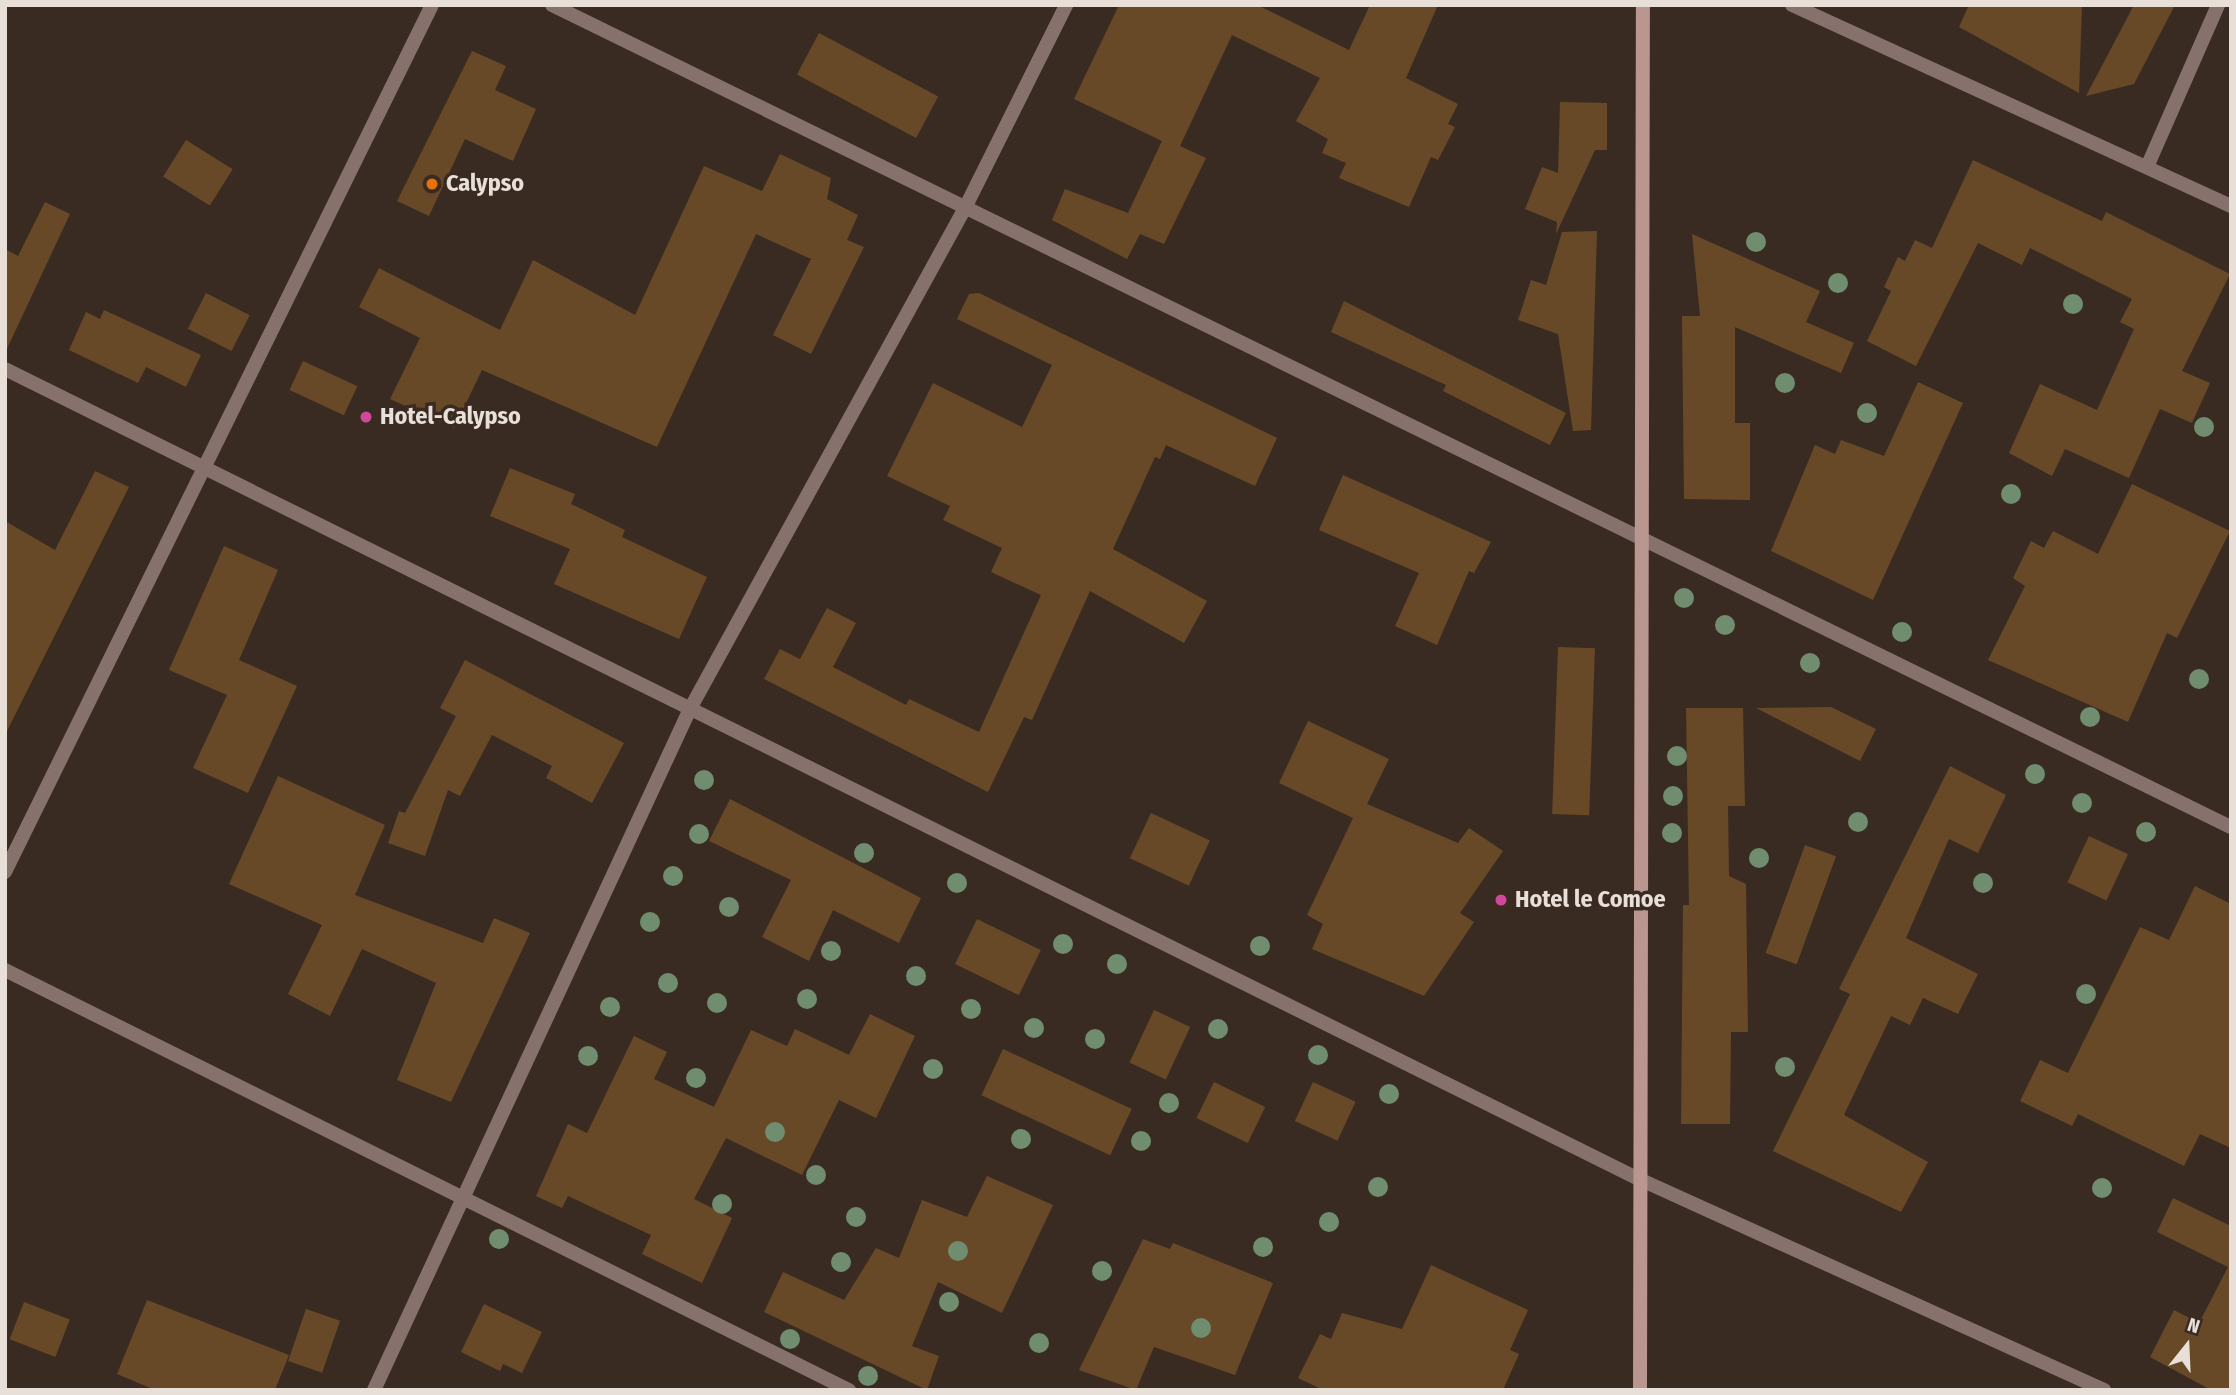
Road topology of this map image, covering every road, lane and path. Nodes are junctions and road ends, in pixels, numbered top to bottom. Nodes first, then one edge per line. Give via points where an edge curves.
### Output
1 (432, 5) edge
2 (552, 5) edge
3 (1066, 5) edge
4 (1643, 5) edge
5 (1792, 5) edge
6 (2218, 5) edge
7 (2147, 167) junction
8 (2231, 206) edge
9 (965, 208) junction
10 (5, 369) edge
11 (205, 469) junction
12 (1645, 543) junction
13 (690, 709) junction
14 (2231, 827) edge
15 (5, 872) edge
16 (5, 970) edge
17 (1639, 1179) junction
18 (464, 1196) junction
19 (374, 1390) edge
20 (849, 1390) edge
21 (1640, 1390) edge
22 (2104, 1390) edge

1 - 11 street
2 - 9 street
3 - 9 street
4 - 12 main road
5 - 7 street
6 - 7 street
7 - 8 street
9 - 12 street
9 - 13 street
10 - 11 street
11 - 13 street
11 - 15 street
12 - 14 street
12 - 17 main road
13 - 17 street
13 - 18 street
16 - 18 street
17 - 21 main road
17 - 22 street
18 - 19 street
18 - 20 street

